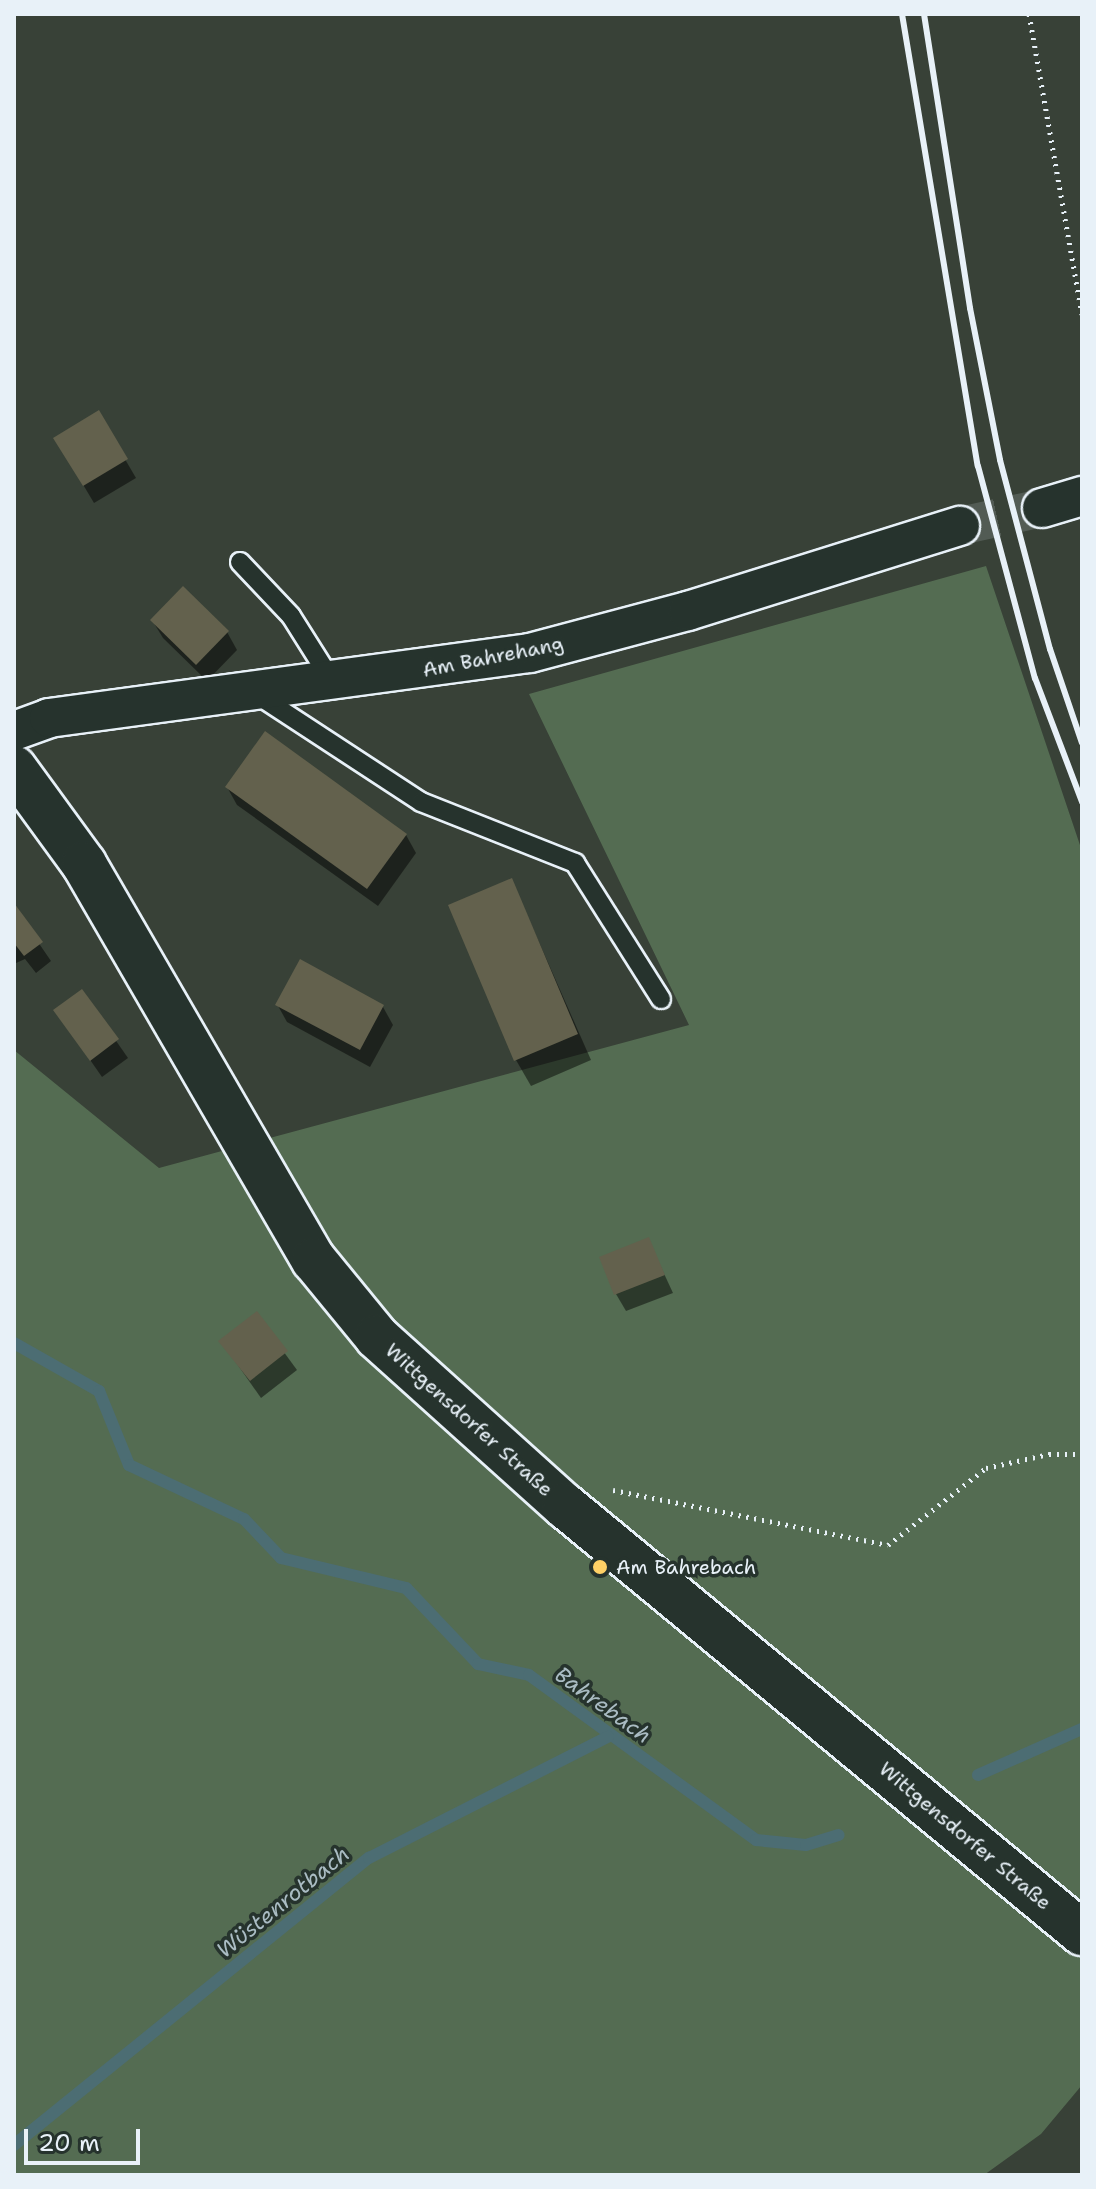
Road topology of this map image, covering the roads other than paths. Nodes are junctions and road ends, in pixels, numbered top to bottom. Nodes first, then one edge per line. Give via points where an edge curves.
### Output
1 (1082, 496) edge
2 (1042, 508) tunnel mouth
3 (960, 526) tunnel mouth
4 (240, 562) dead end
5 (333, 684) junction
6 (254, 693) junction
7 (14, 731) edge
8 (14, 768) edge
9 (661, 999) dead end
10 (1082, 1933) edge

1 - 2 street
3 - 5 street, Am Bahrehang via 688,611 530,653
4 - 5 lane via 291,616
5 - 6 street, Am Bahrehang
6 - 7 street, Am Bahrehang via 49,718
6 - 9 lane via 421,802 575,863
8 - 10 street, Wittgensdorfer Straße via 84,864 216,1095 342,1299 377,1337 565,1506

